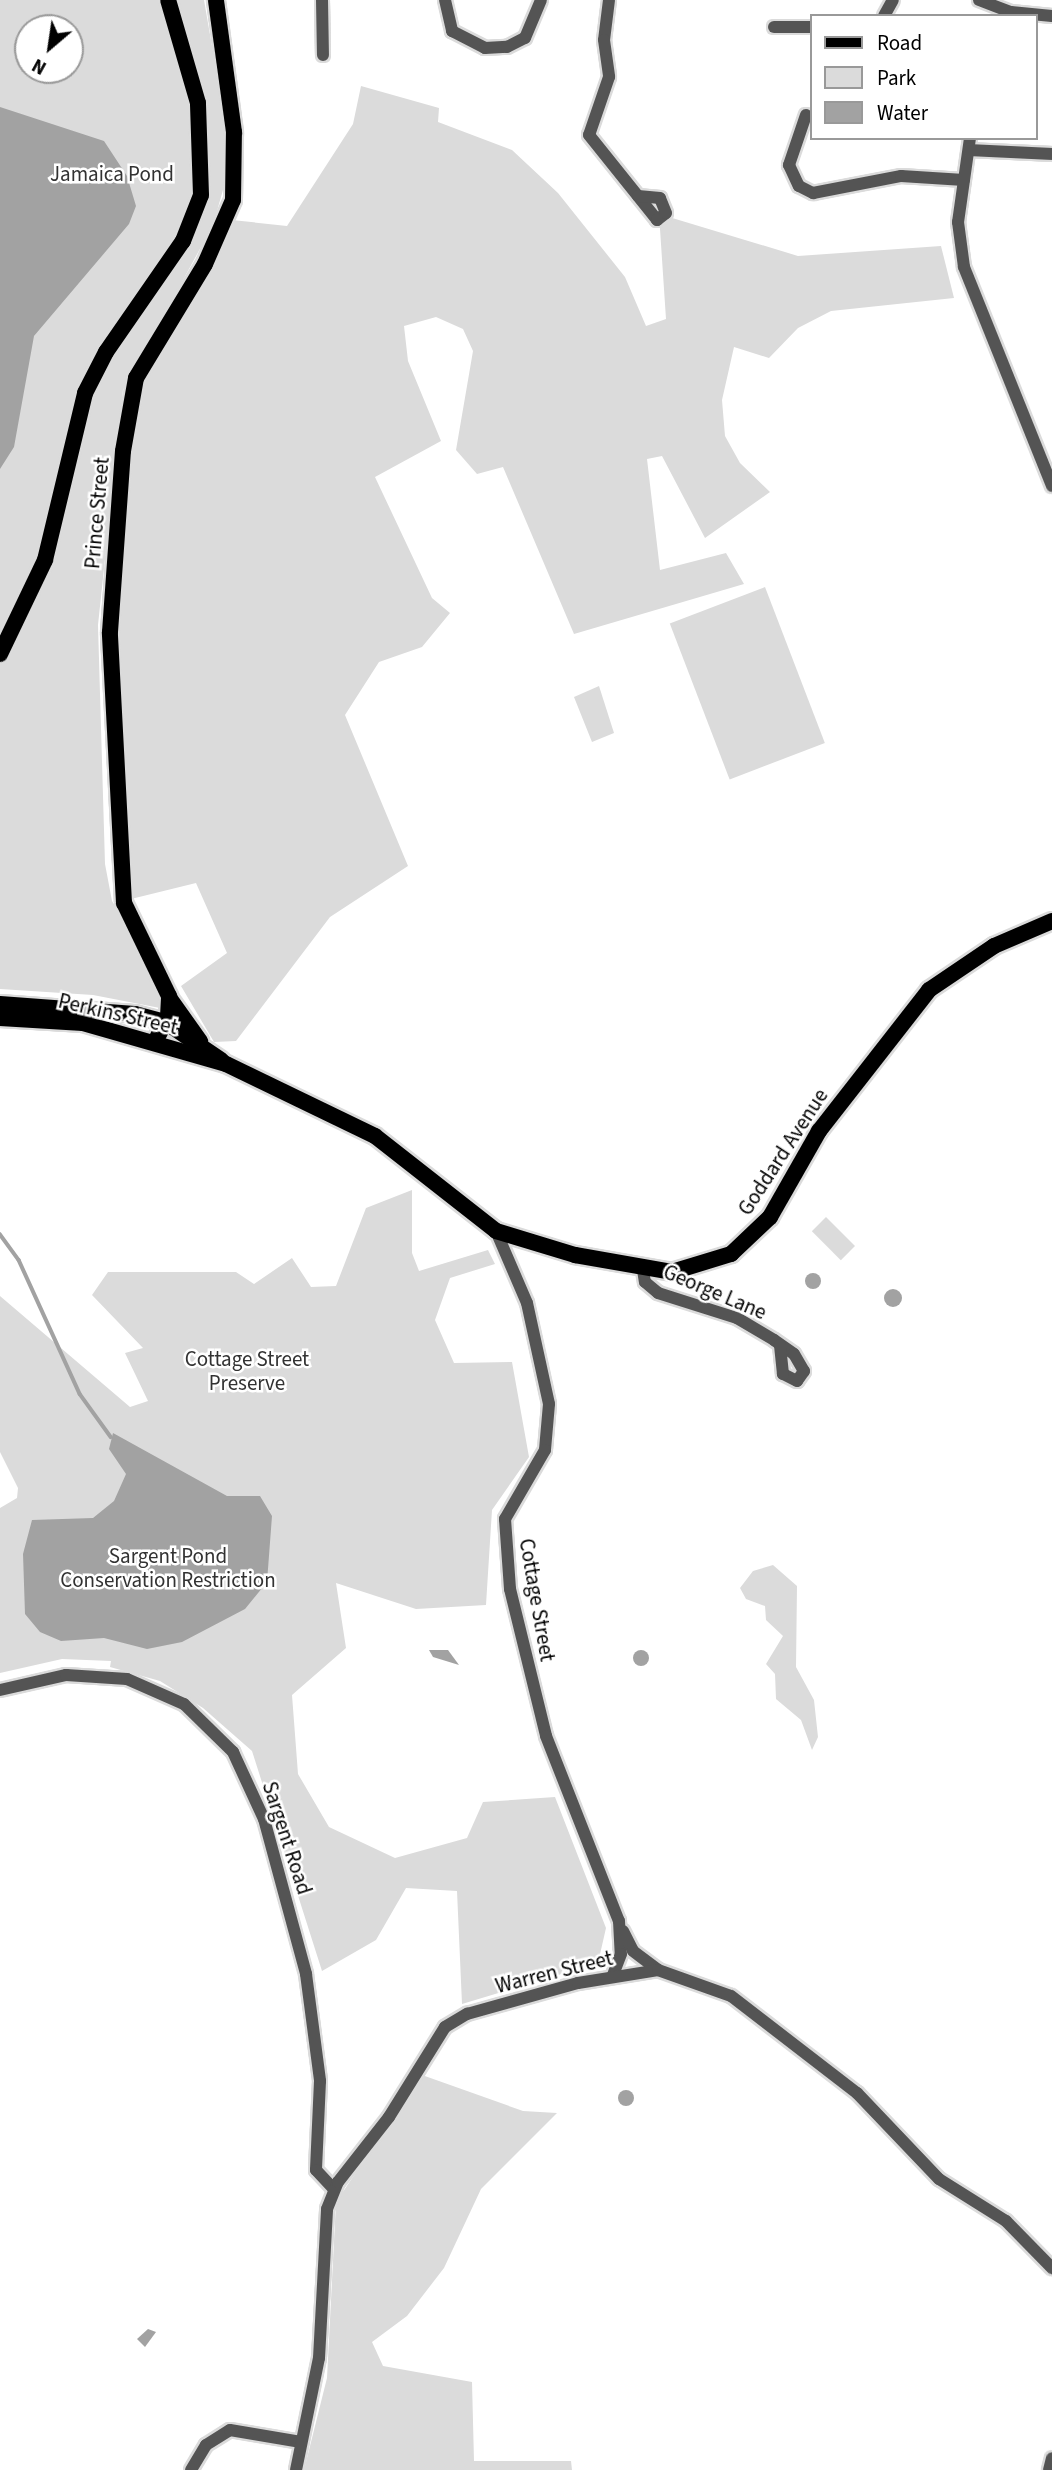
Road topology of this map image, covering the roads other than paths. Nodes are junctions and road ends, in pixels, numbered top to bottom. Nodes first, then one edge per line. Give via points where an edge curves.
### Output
1 (168, 0) edge
2 (216, 0) edge
3 (322, 0) edge
4 (444, 0) edge
5 (541, 0) edge
6 (609, 0) edge
7 (983, 7) edge
8 (1037, 14) edge
9 (774, 27) dead end
10 (810, 27) edge
11 (323, 55) dead end
12 (806, 115) dead end
13 (969, 144) edge
14 (1052, 154) edge
15 (964, 180) junction
16 (638, 196) dead end
17 (1052, 486) edge
18 (0, 654) edge
19 (1052, 921) edge
20 (170, 999) junction
21 (0, 1004) edge
22 (0, 1018) edge
23 (165, 1022) junction
24 (155, 1042) junction
25 (201, 1043) junction
26 (226, 1064) junction
27 (303, 1101) joint
28 (496, 1231) junction
29 (643, 1270) junction
30 (780, 1345) dead end
31 (0, 1690) edge
32 (619, 1921) junction
33 (658, 1970) junction
34 (613, 1975) junction
35 (334, 2189) junction
36 (1052, 2268) edge
37 (301, 2442) junction
38 (1052, 2458) edge
39 (191, 2470) edge
40 (296, 2470) edge
41 (1049, 2470) edge

1 - 18 main road via 198,103 201,195 183,242 89,385 45,560
2 - 20 main road, Prince Street via 234,132 233,200 205,264 136,378 123,452 110,632 124,903
3 - 11 street
4 - 5 street via 452,31 485,48 525,38
6 - 16 street via 607,88 589,135
7 - 8 street
9 - 10 street
12 - 15 street via 789,165 799,186 813,193 901,176
13 - 14 street
13 - 15 street
15 - 17 street via 958,222 964,267
19 - 29 main road, Goddard Avenue via 994,946 929,990 874,1054 815,1137 779,1203 742,1245 699,1267
20 - 23 main road
20 - 25 main road, Prince Street
21 - 23 main road, Perkins Street via 93,1007
22 - 24 main road, Perkins Street via 74,1021
23 - 24 main road
23 - 25 main road, Perkins Street
24 - 26 main road, Perkins Street
25 - 26 main road, Perkins Street
26 - 27 main road, Perkins Street
27 - 28 main road, Cottage Street via 375,1136
28 - 29 main road, Goddard Avenue
28 - 32 street, Cottage Street via 527,1303 549,1404 545,1450 505,1519 510,1588 546,1735
29 - 30 street, George Lane via 645,1282 665,1297 737,1318
31 - 35 street, Sargent Road via 66,1675 127,1679 184,1704 233,1752 264,1819 306,1975 320,2081 316,2170
32 - 33 street, Cottage Street via 633,1951
32 - 34 street, Cottage Street via 621,1954
33 - 34 street, Warren Street
33 - 36 street, Warren Street via 744,2005 857,2094 939,2179 1006,2221
34 - 35 street, Warren Street via 467,2014 445,2027
35 - 37 street, Warren Street via 326,2228 321,2343
37 - 39 street via 230,2430 206,2445
37 - 40 street, Warren Street
38 - 41 street

